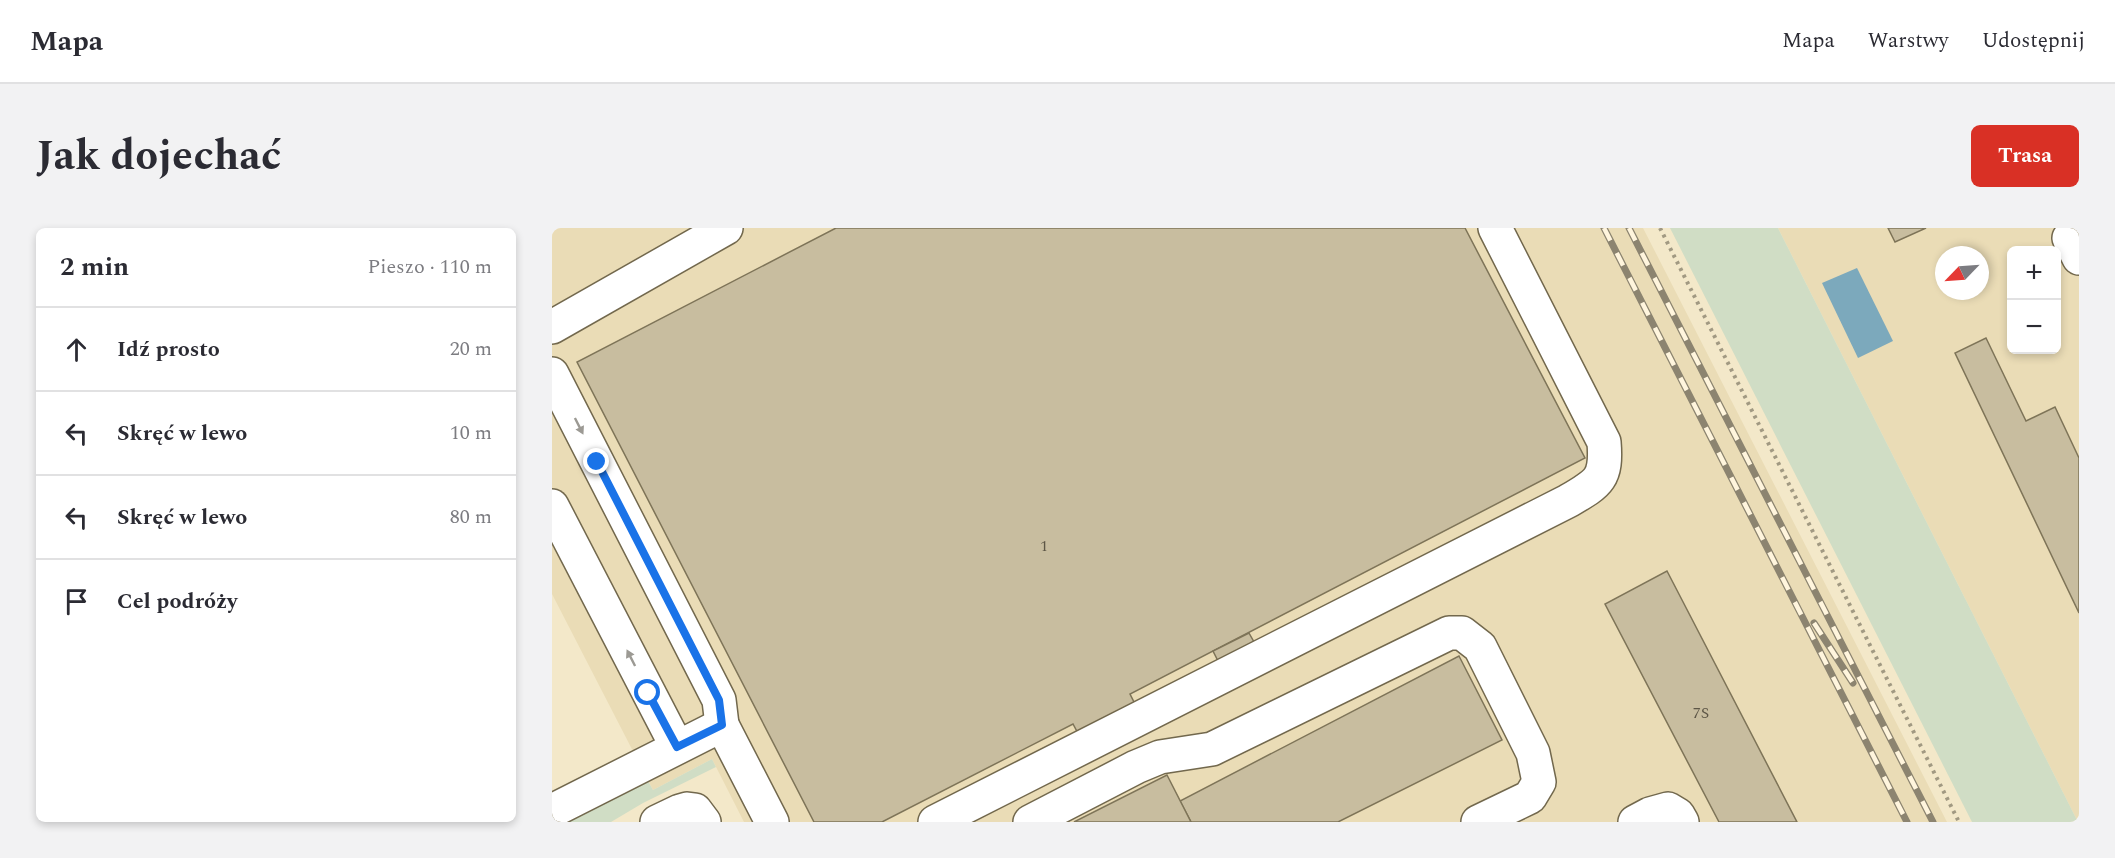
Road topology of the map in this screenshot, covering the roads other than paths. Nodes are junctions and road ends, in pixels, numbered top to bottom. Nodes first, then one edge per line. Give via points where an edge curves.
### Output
1 (726, 228) edge
2 (1495, 228) edge
3 (2079, 233) edge
4 (2079, 258) edge
5 (552, 327) edge
6 (552, 374) edge
7 (552, 506) edge
8 (722, 725) junction
9 (677, 747) junction
10 (552, 811) edge
11 (657, 822) edge
12 (704, 822) edge
13 (772, 822) edge
14 (935, 822) edge
15 (1030, 822) edge
16 (1478, 822) edge
17 (1635, 822) edge
18 (1682, 822) edge

1 - 5 lane
2 - 14 lane via 1604,442 1606,463 1601,477 1568,501
3 - 4 lane via 2069,238
6 -> 8 lane via 719,700
9 -> 7 lane
8 - 9 lane
8 - 13 lane
9 - 10 lane
11 - 12 lane via 687,809 695,810
15 - 16 lane via 1136,767 1160,757 1212,749 1449,633 1462,633 1480,647 1533,753 1539,782 1530,797
17 - 18 lane via 1668,809

